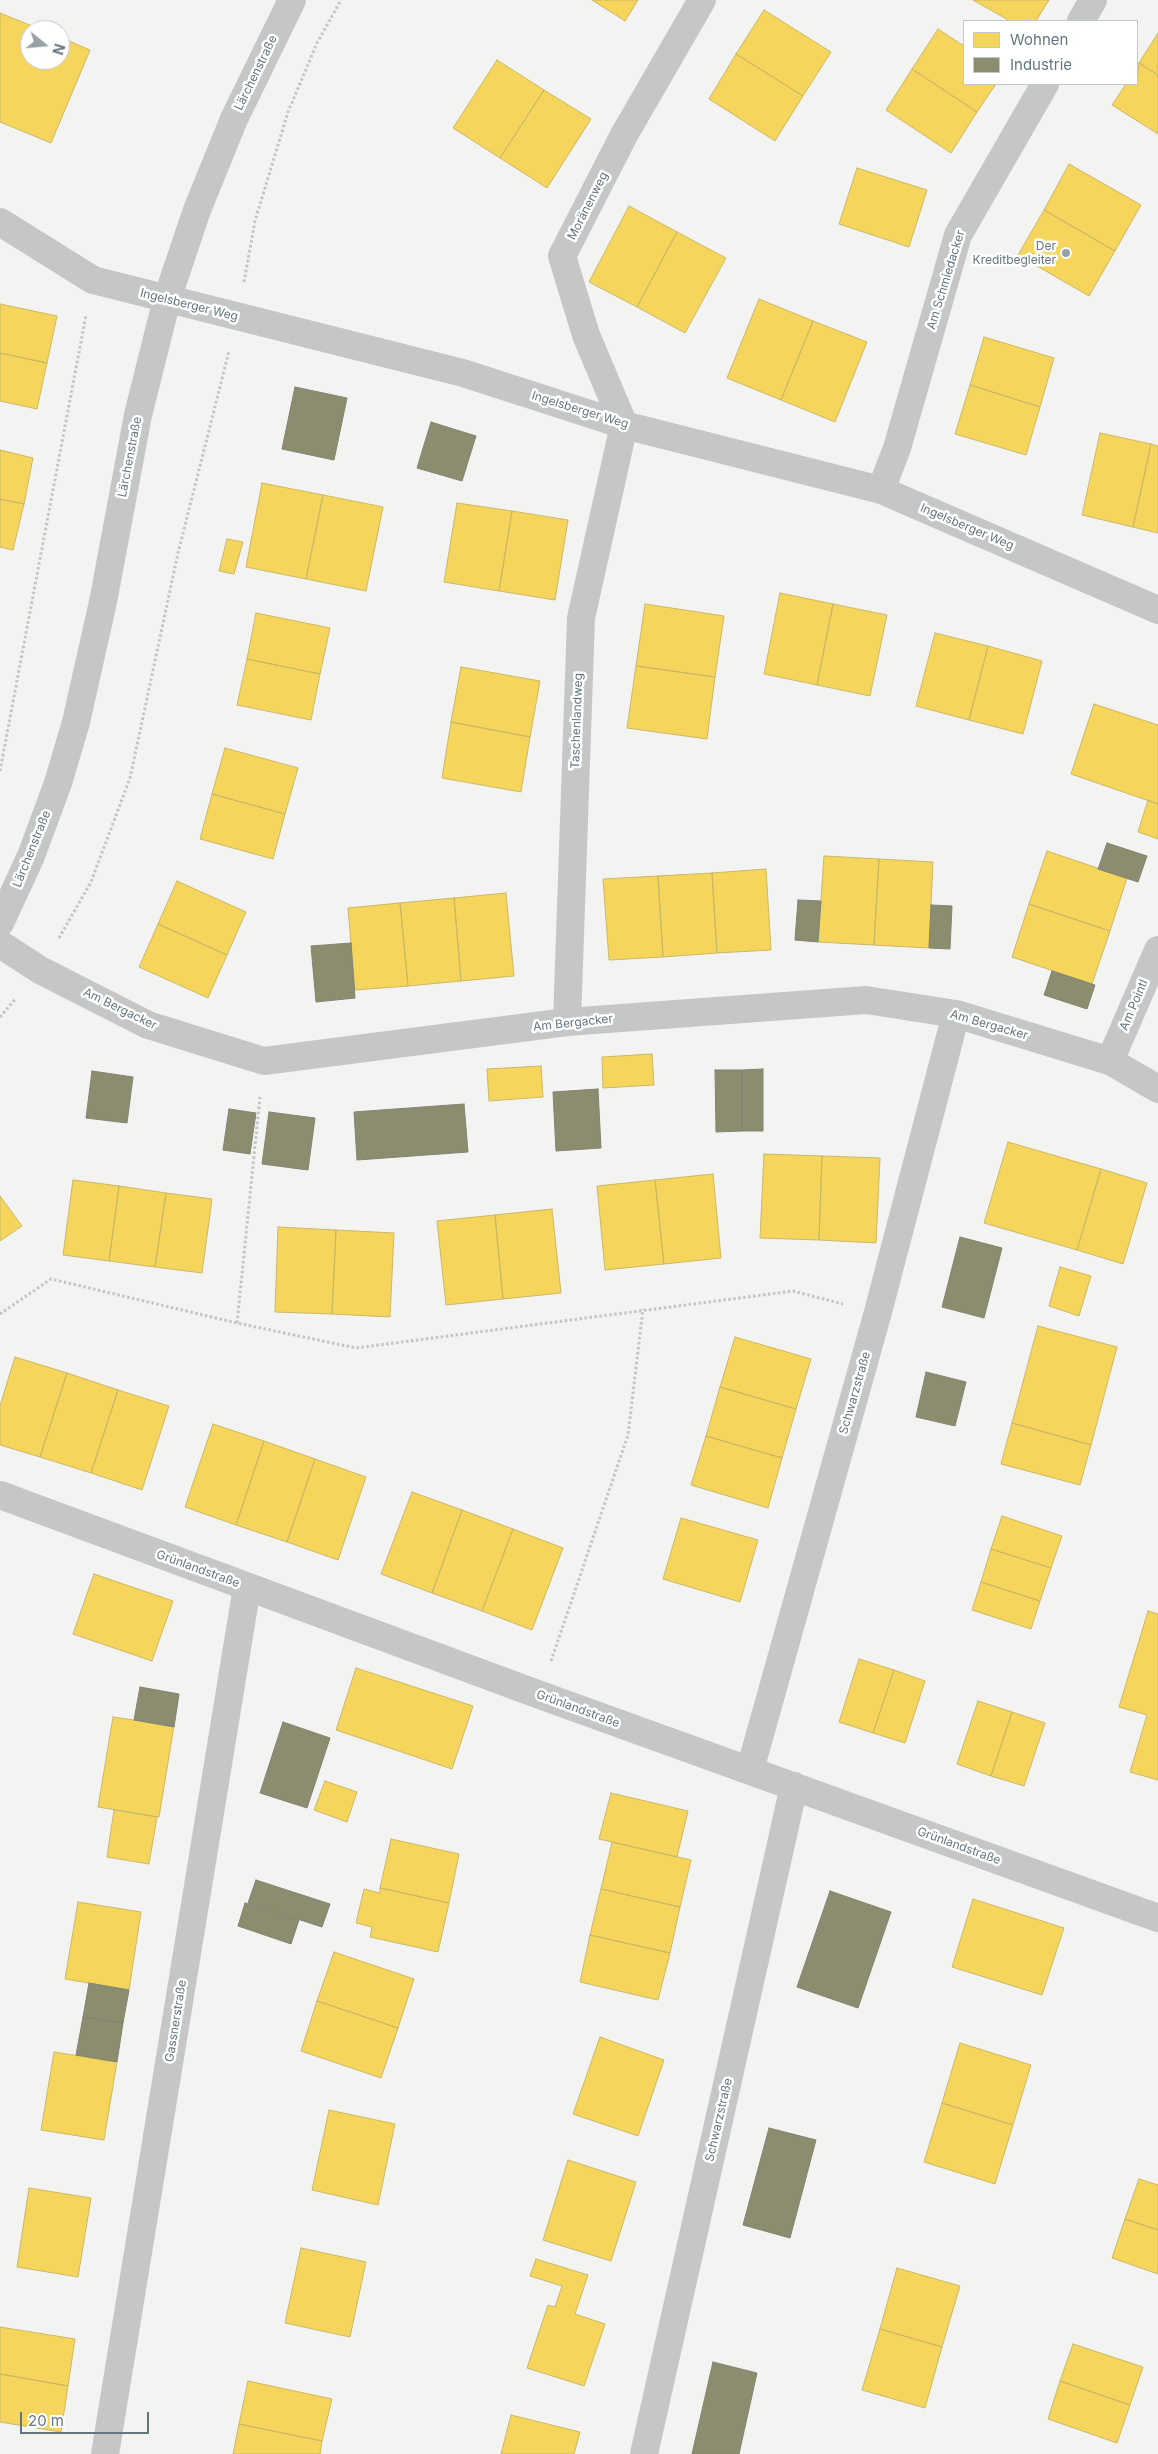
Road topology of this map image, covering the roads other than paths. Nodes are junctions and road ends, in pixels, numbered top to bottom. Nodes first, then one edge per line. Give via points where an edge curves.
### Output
1 (292, 0) edge
2 (702, 0) edge
3 (1094, 0) edge
4 (1082, 20) edge
5 (1044, 85) edge
6 (0, 222) edge
7 (167, 299) junction
8 (624, 424) junction
9 (880, 490) junction
10 (1158, 610) edge
11 (0, 923) edge
12 (0, 944) edge
13 (1158, 950) edge
14 (956, 1014) junction
15 (567, 1022) junction
16 (1110, 1061) junction
17 (1158, 1089) edge
18 (0, 1495) edge
19 (248, 1587) junction
20 (750, 1770) junction
21 (794, 1786) junction
22 (1158, 1918) edge
23 (105, 2454) edge
24 (644, 2454) edge

1 - 7 street, Lärchenstraße via 234,119 197,210
2 - 8 street, Moränenweg via 624,135 562,256 586,336
3 - 4 street
5 - 9 street, Am Schmiedacker via 958,235 897,448
6 - 7 street, Ingelsberger Weg via 93,280
7 - 8 street, Ingelsberger Weg via 463,373
7 - 11 street, Lärchenstraße via 138,415 103,602 76,722 31,856
8 - 9 street, Ingelsberger Weg
8 - 15 street, Taschenlandweg via 580,618
9 - 10 street, Ingelsberger Weg
12 - 15 street, Am Bergacker via 40,970 148,1025 264,1061
13 - 16 street, Am Pointl
14 - 15 street, Am Bergacker via 866,1000
14 - 16 street, Am Bergacker
14 - 20 street, Schwarzstraße via 878,1312
16 - 17 street, Am Bergacker
18 - 19 street, Grünlandstraße
19 - 20 street, Grünlandstraße
19 - 23 street, Gassnerstraße
20 - 21 street, Grünlandstraße
21 - 22 street, Grünlandstraße
21 - 24 street, Schwarzstraße

